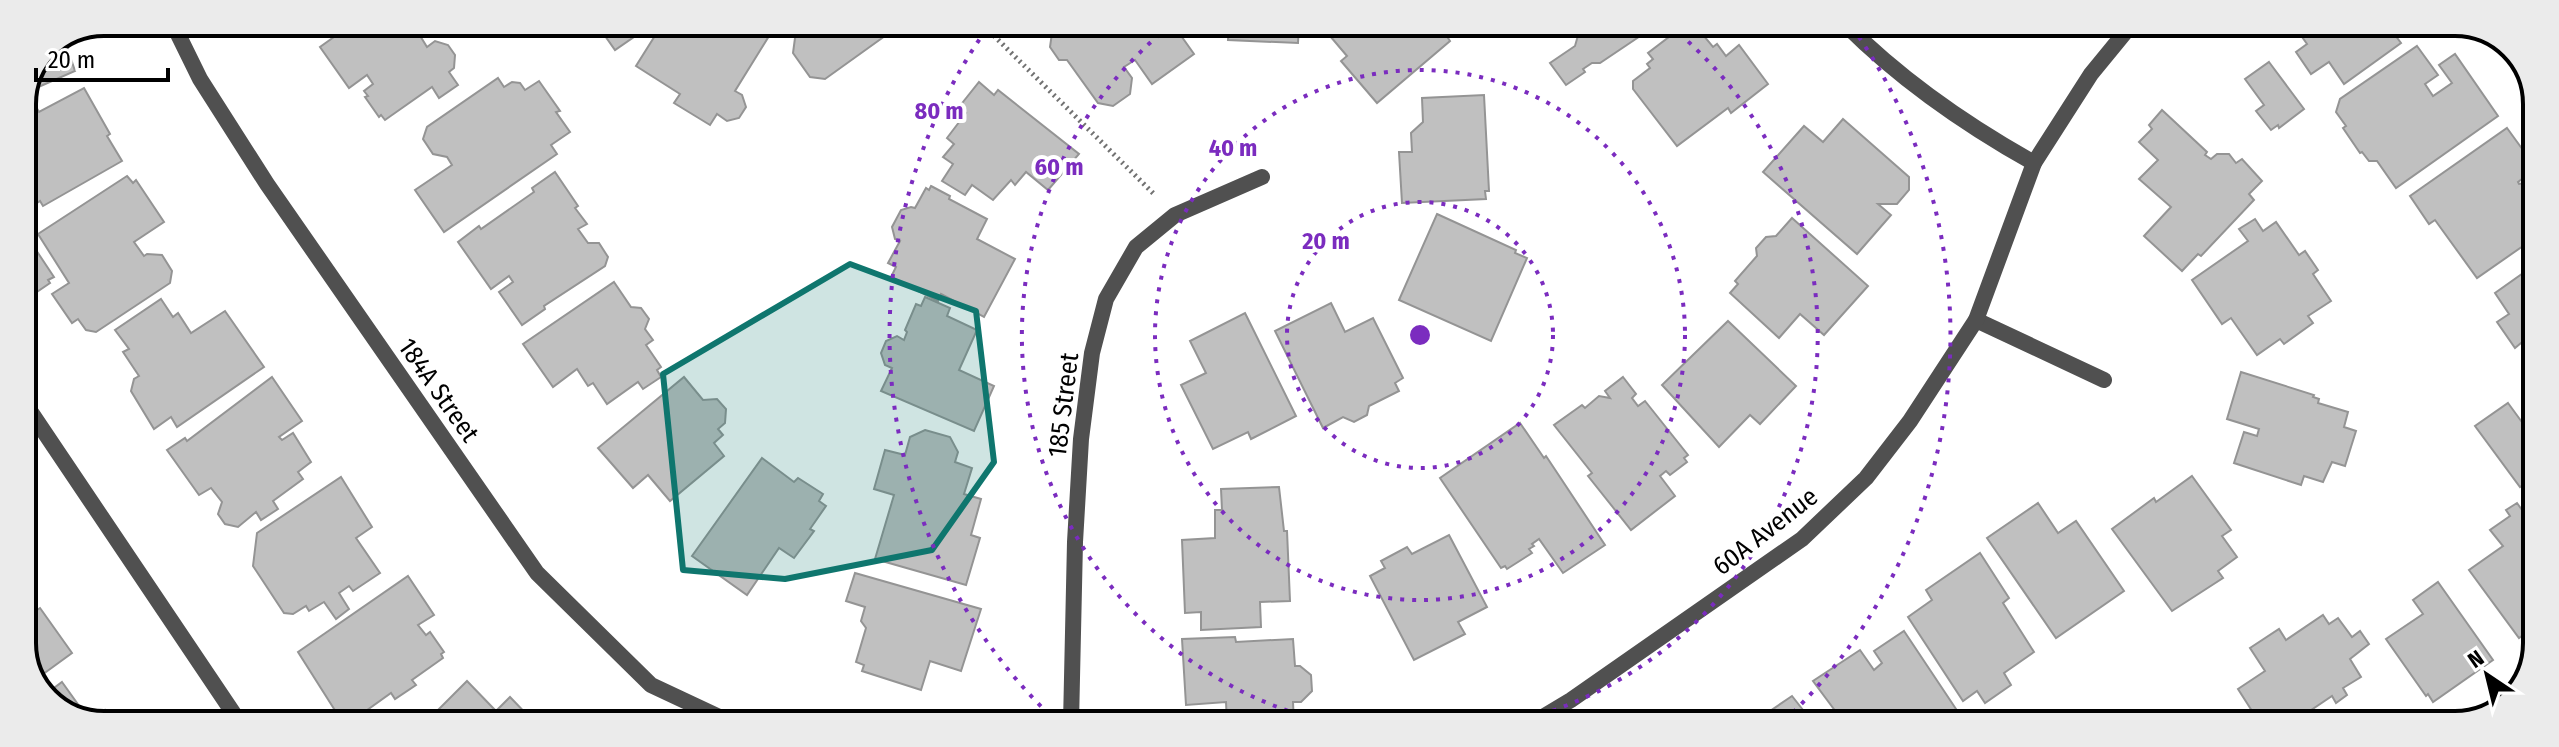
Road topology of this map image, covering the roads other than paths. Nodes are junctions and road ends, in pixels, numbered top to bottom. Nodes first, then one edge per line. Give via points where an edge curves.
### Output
1 (179, 36) edge
2 (1857, 36) edge
3 (2122, 36) edge
4 (2034, 163) junction
5 (1262, 177) dead end
6 (1976, 320) junction
7 (2104, 380) dead end
8 (36, 420) edge
9 (232, 711) edge
10 (706, 711) edge
11 (1071, 711) edge
12 (1553, 711) edge

1 - 10 street, 184A Street via 267,184 537,573 651,685
2 - 4 street via 1928,95
3 - 4 street, 60A Avenue
4 - 6 street, 60A Avenue
5 - 11 street, 185 Street via 1175,215 1136,247 1106,299 1092,353 1081,439
6 - 7 street
6 - 12 street, 60A Avenue via 1866,478 1802,539
8 - 9 street

